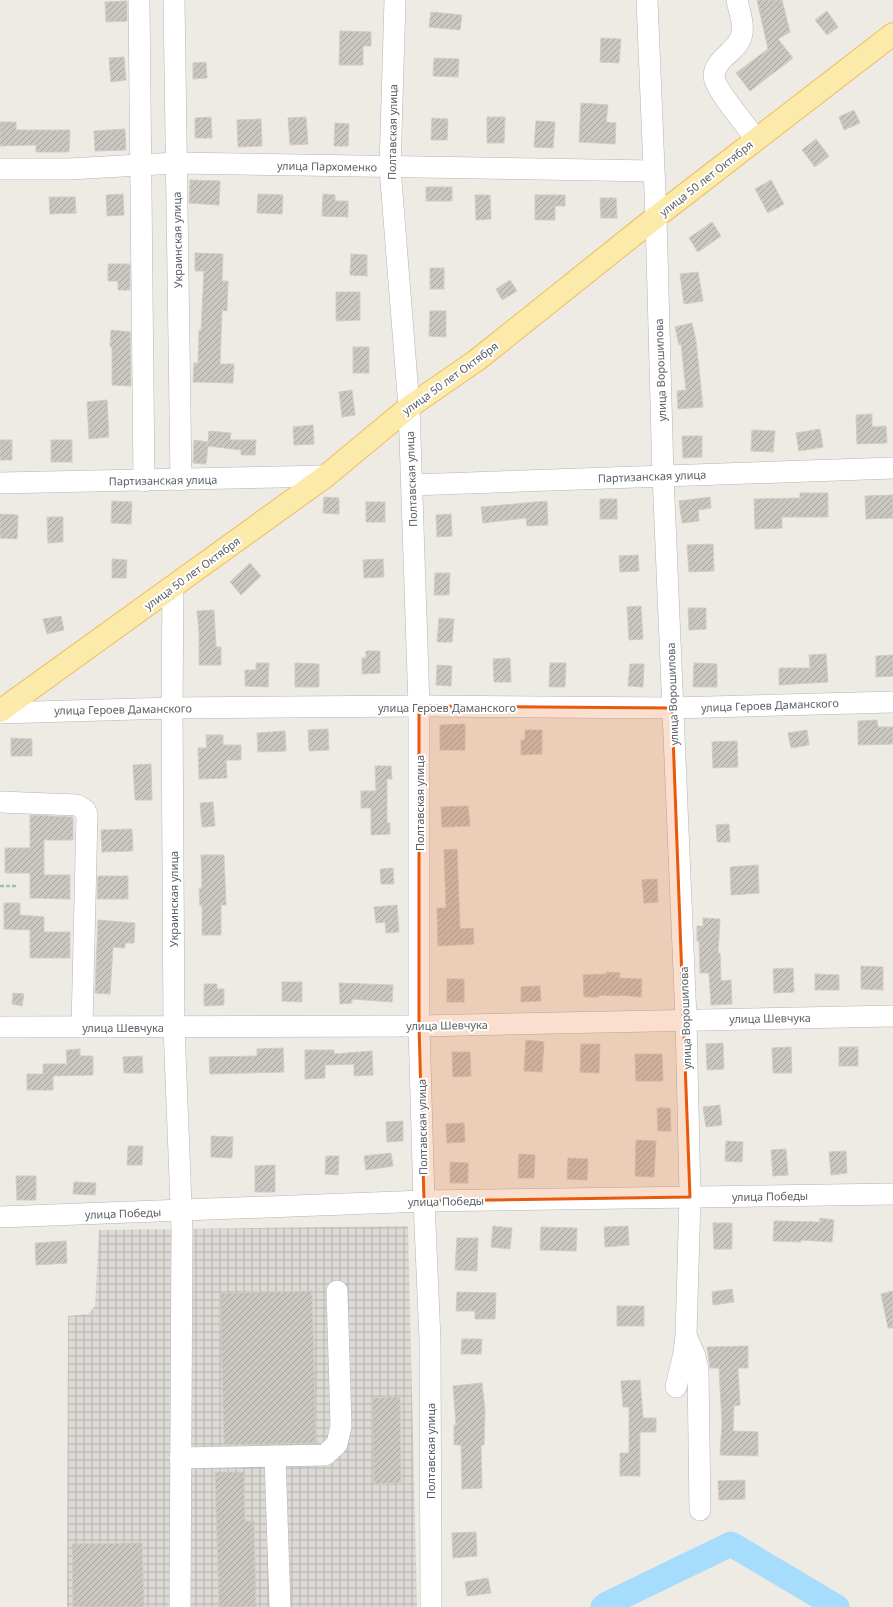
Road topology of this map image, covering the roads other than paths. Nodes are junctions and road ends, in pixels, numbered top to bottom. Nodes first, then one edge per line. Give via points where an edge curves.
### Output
1 (139, 0) edge
2 (174, 0) edge
3 (396, 0) edge
4 (647, 0) edge
5 (737, 0) edge
6 (893, 34) edge
7 (756, 139) junction
8 (176, 163) junction
9 (142, 165) junction
10 (390, 168) junction
11 (0, 169) edge
12 (653, 171) junction
13 (656, 217) junction
14 (409, 407) junction
15 (893, 468) edge
16 (663, 475) junction
17 (326, 476) junction
18 (181, 480) junction
19 (144, 481) junction
20 (0, 483) edge
21 (412, 485) junction
22 (173, 587) junction
23 (893, 702) edge
24 (419, 706) junction
25 (172, 708) junction
26 (672, 708) junction
27 (0, 712) edge
28 (0, 802) edge
29 (893, 1016) edge
30 (686, 1019) junction
31 (419, 1026) junction
32 (0, 1027) edge
33 (82, 1027) junction
34 (174, 1027) junction
35 (893, 1194) edge
36 (690, 1197) junction
37 (424, 1201) junction
38 (181, 1210) junction
39 (0, 1217) edge
40 (337, 1291) dead end
41 (686, 1336) junction
42 (676, 1387) dead end
43 (275, 1456) junction
44 (180, 1458) junction
45 (700, 1510) dead end
46 (180, 1607) edge
47 (280, 1607) edge
48 (431, 1607) edge

1 - 9 street
2 - 8 street, Украинская улица
3 - 10 street, Полтавская улица
4 - 12 street, улица Ворошилова
5 - 7 street via 743,24 742,34 719,63 714,76 716,84
6 - 7 main road, улица 50 лет Октября
7 - 13 main road, улица 50 лет Октября
8 - 9 street, улица Пархоменко
8 - 10 street, улица Пархоменко
8 - 18 street, Украинская улица
9 - 11 street, улица Пархоменко
9 - 19 street
10 - 12 street, улица Пархоменко
10 - 14 street, Полтавская улица
12 - 13 street, улица Ворошилова
13 - 14 main road, улица 50 лет Октября via 477,360
13 - 16 street, улица Ворошилова
14 - 17 main road, улица 50 лет Октября
14 - 21 street, Полтавская улица
15 - 16 street, Партизанская улица
16 - 21 street, Партизанская улица
16 - 26 street, улица Ворошилова
17 - 18 street, Партизанская улица
17 - 22 main road, улица 50 лет Октября
18 - 19 street, Партизанская улица
19 - 20 street, Партизанская улица
21 - 24 street, Полтавская улица
22 - 25 street, Украинская улица
22 - 27 main road, улица 50 лет Октября
23 - 26 street, улица Героев Даманского
24 - 25 street, улица Героев Даманского
24 - 26 street, улица Героев Даманского
24 - 31 street, Полтавская улица
25 - 27 street, улица Героев Даманского
25 - 34 street, Украинская улица
26 - 30 street, улица Ворошилова
28 - 33 street via 77,805 85,810 87,815
29 - 30 street, улица Шевчука
30 - 31 street, улица Шевчука
30 - 36 street, улица Ворошилова
31 - 34 street, улица Шевчука
31 - 37 street, Полтавская улица
32 - 33 street, улица Шевчука
33 - 34 street, улица Шевчука
34 - 38 street, Украинская улица
35 - 36 street, улица Победы
36 - 37 street, улица Победы
36 - 41 street, улица Ворошилова
37 - 38 street, улица Победы
37 - 48 street, Полтавская улица via 430,1340
38 - 39 street, улица Победы
38 - 44 street, Украинская улица
40 - 43 street via 341,1426 337,1444 325,1455
41 - 42 street, улица Ворошилова
41 - 45 street via 698,1370
43 - 44 street
43 - 47 street
44 - 46 street, Украинская улица

